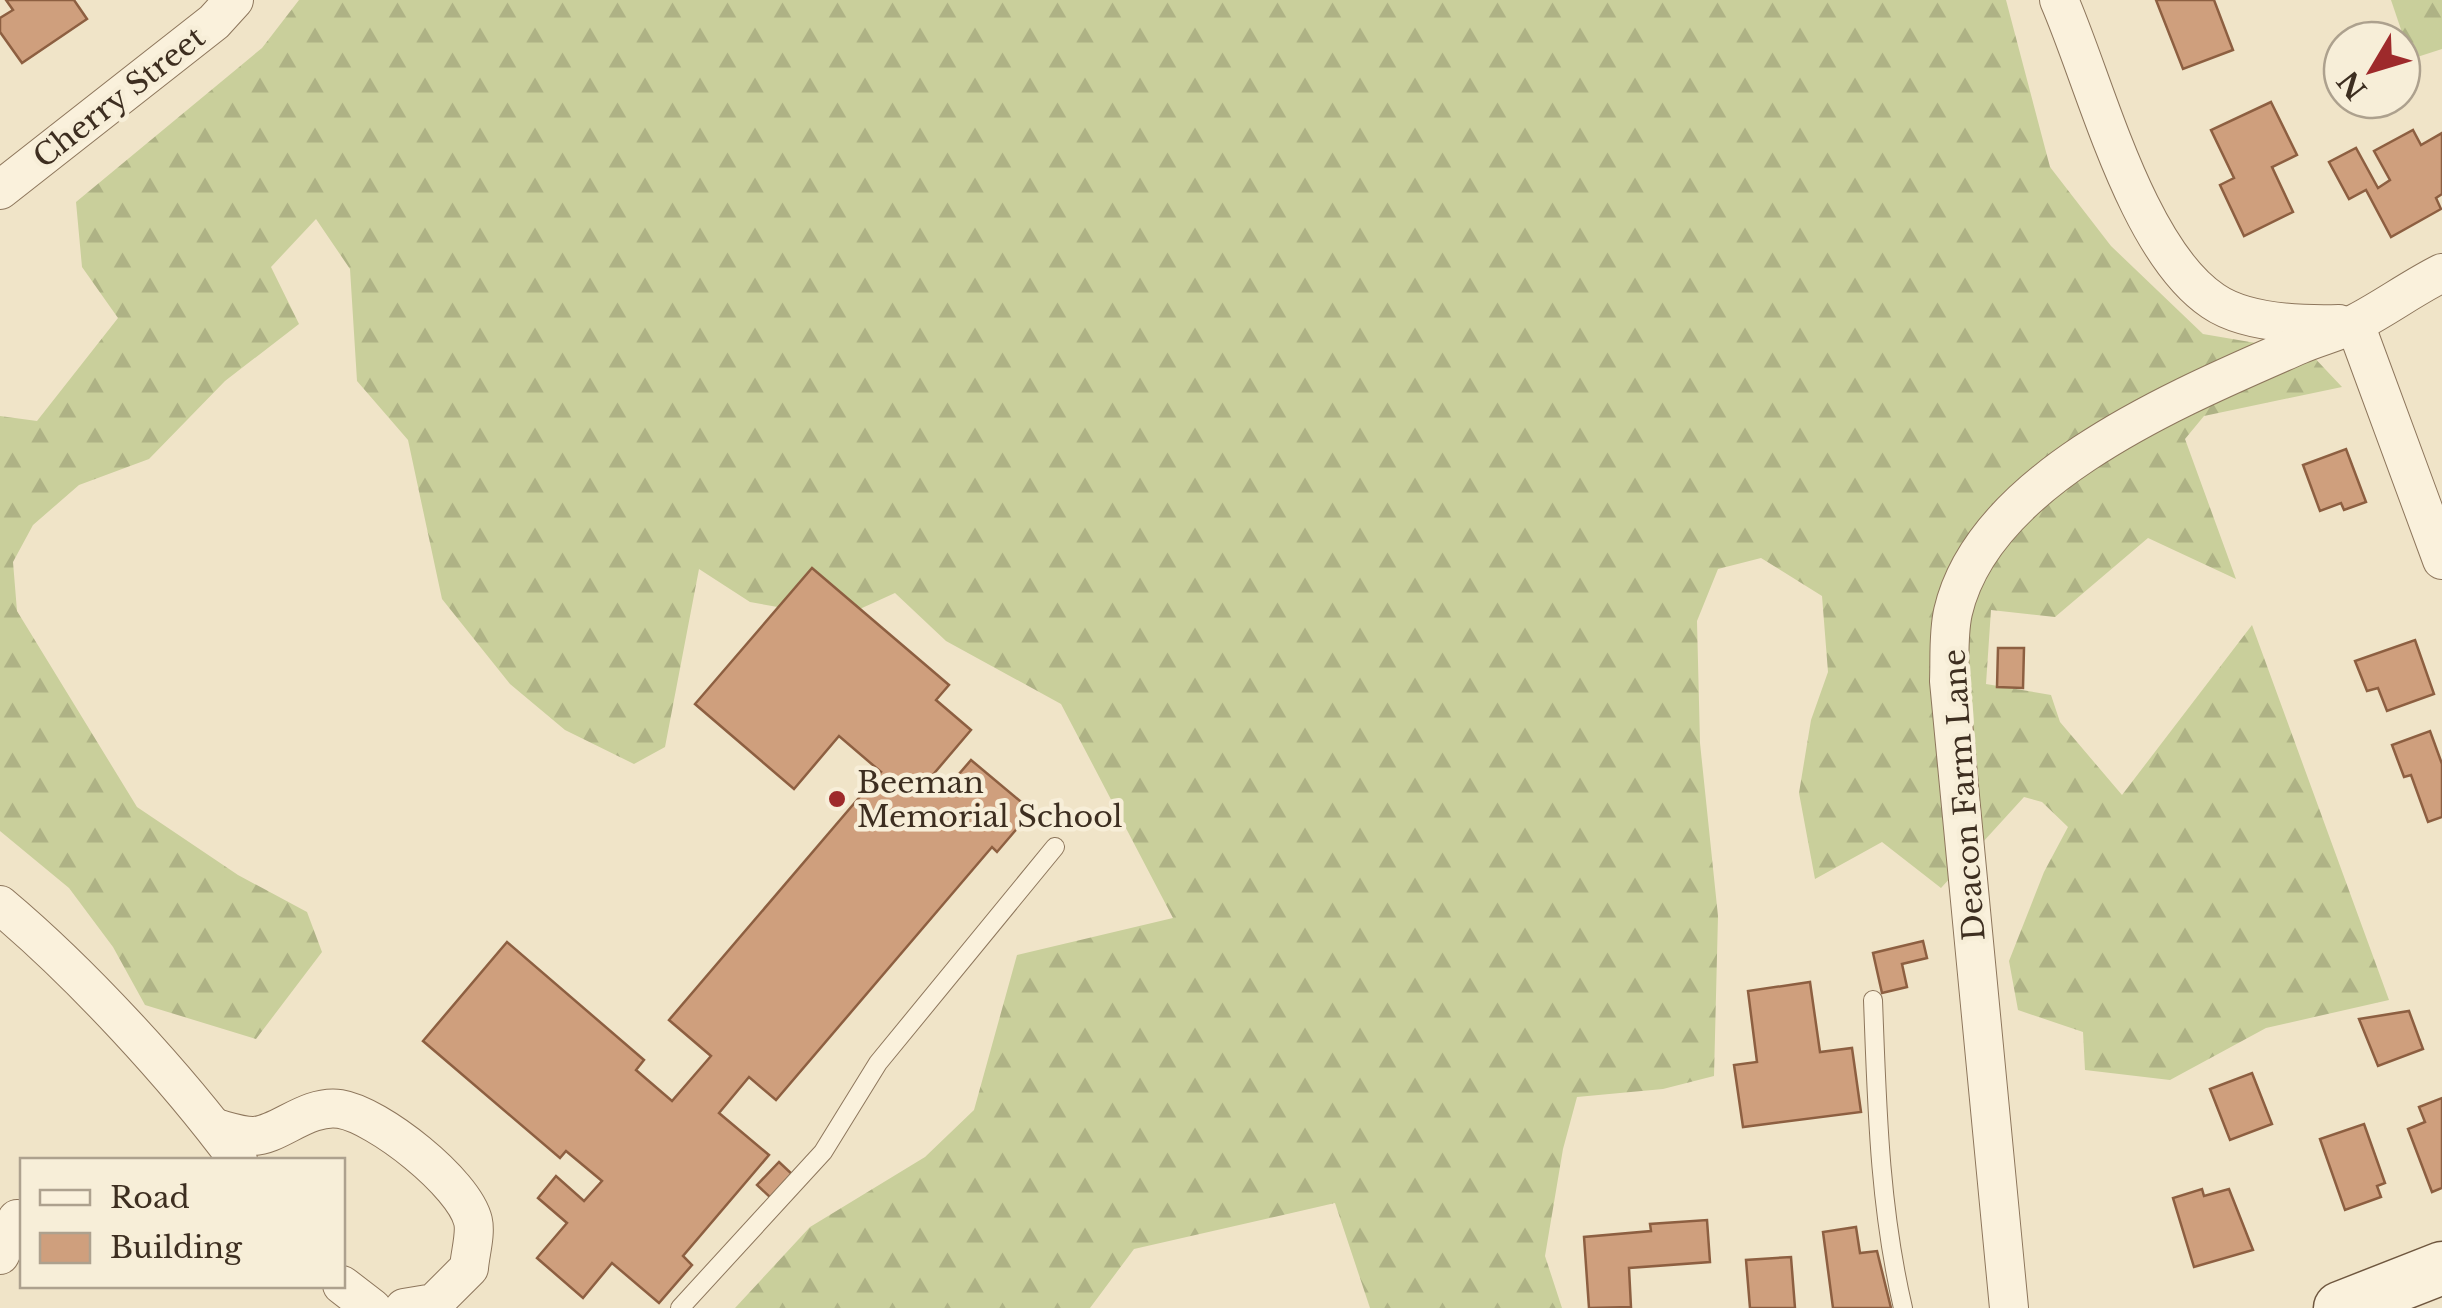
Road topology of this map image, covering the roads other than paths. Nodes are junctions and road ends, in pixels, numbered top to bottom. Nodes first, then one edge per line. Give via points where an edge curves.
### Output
1 (234, 0) edge
2 (2058, 0) edge
3 (0, 190) edge
4 (2442, 273) edge
5 (2355, 324) junction
6 (2442, 560) edge
7 (1055, 846) dead end
8 (0, 906) edge
9 (1873, 1000) dead end
10 (215, 1128) junction
11 (237, 1158) edge
12 (17, 1219) dead end
13 (0, 1255) edge
14 (2442, 1268) edge
15 (345, 1287) edge
16 (428, 1306) edge
17 (372, 1308) edge
18 (680, 1308) edge
19 (1903, 1308) edge
20 (2009, 1308) edge
21 (2340, 1308) edge

1 - 3 street, Cherry Street
2 - 5 street via 2147,220 2182,276 2216,304 2303,324
4 - 5 street, Deacon Farm Lane
5 - 6 street
5 - 20 street, Deacon Farm Lane via 2242,370 2042,482 1994,532 1953,612 1949,681
7 - 18 lane via 878,1064 823,1152
8 - 10 street via 66,966
9 - 19 lane via 1878,1161
10 - 11 street
10 - 16 street via 256,1136 296,1116 338,1108 373,1122 418,1154 456,1192 473,1222 469,1268
12 - 13 street
14 - 21 main road
15 - 17 street

